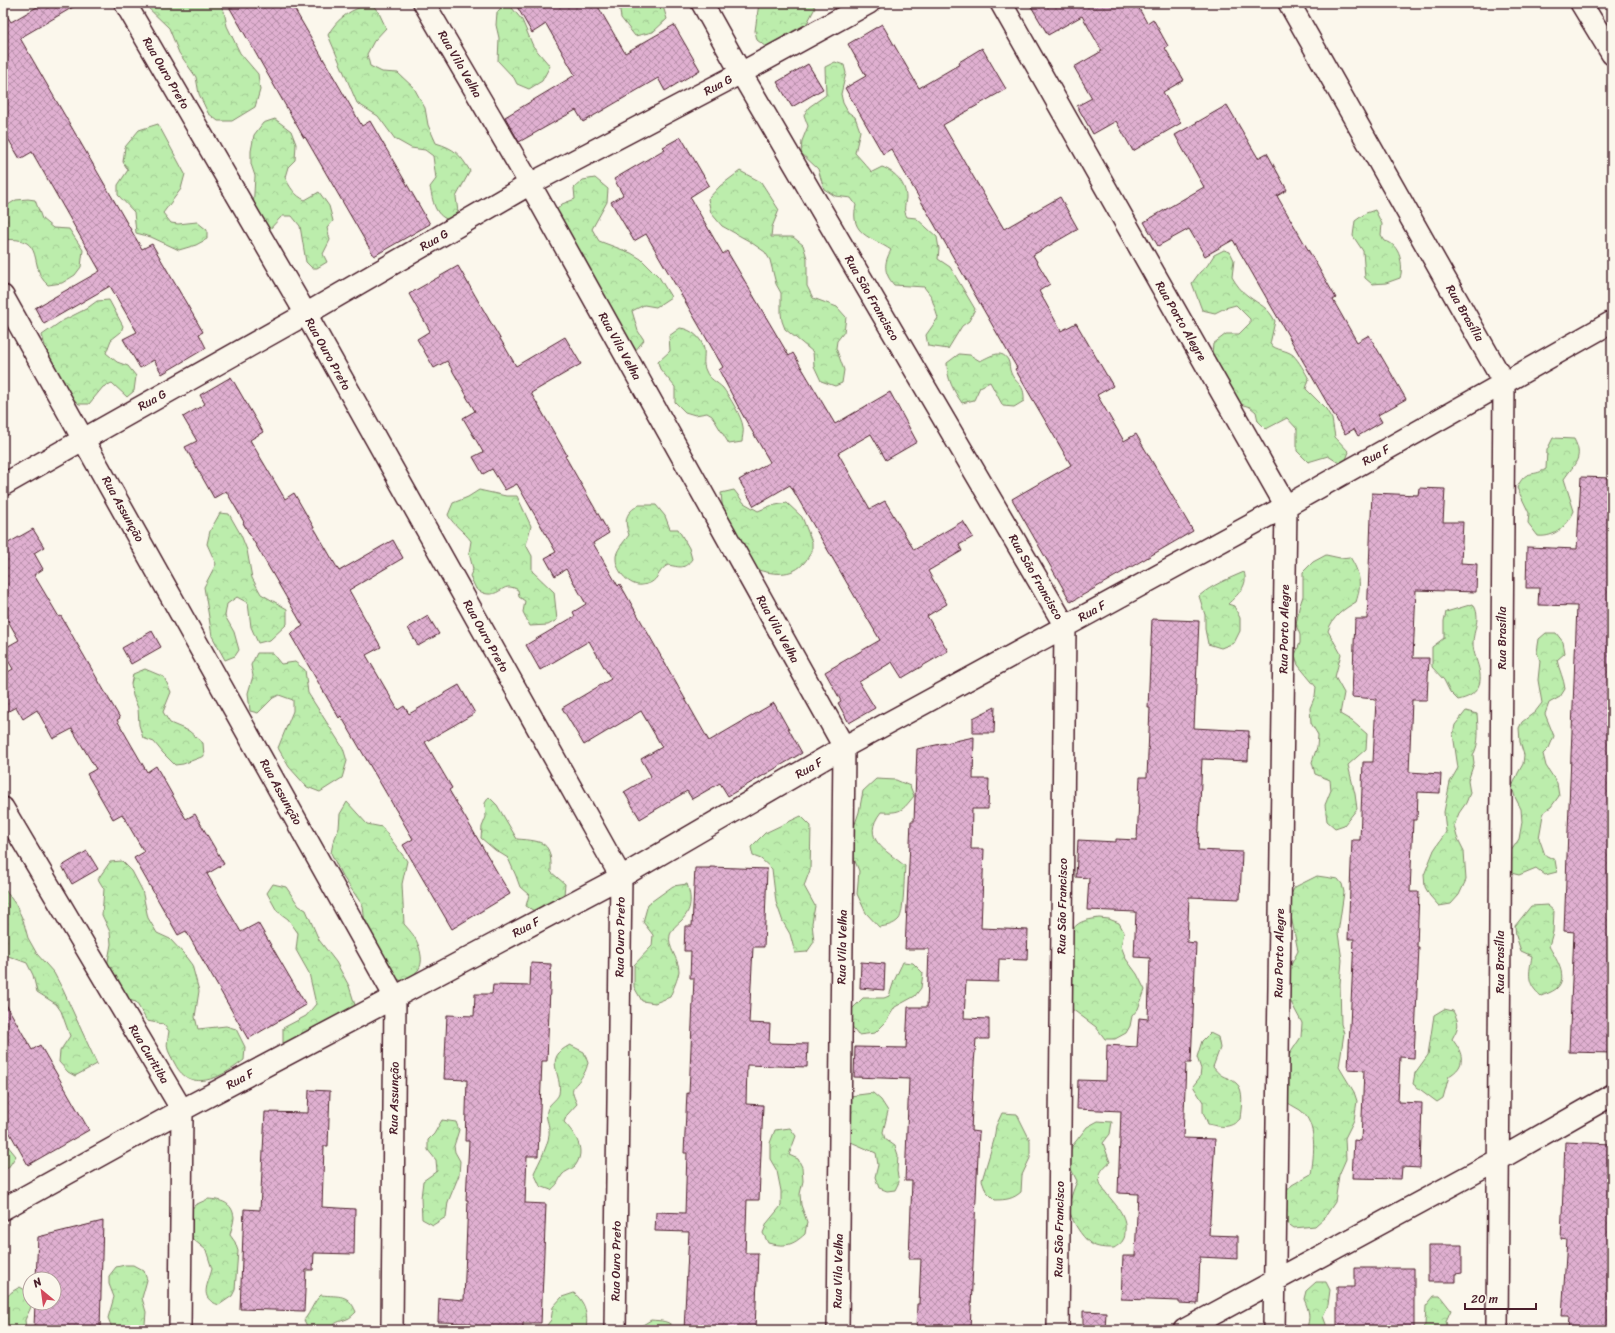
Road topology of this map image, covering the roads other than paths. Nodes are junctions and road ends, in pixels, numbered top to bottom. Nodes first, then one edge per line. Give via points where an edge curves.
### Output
1 (125, 3) edge
2 (424, 3) edge
3 (702, 3) edge
4 (869, 3) edge
5 (1001, 3) edge
6 (1289, 3) edge
7 (1581, 3) edge
8 (1612, 54) edge
9 (741, 73) junction
10 (530, 184) junction
11 (3, 296) edge
12 (306, 314) junction
13 (1612, 322) edge
14 (1504, 383) junction
15 (84, 438) junction
16 (3, 485) edge
17 (1286, 506) junction
18 (1065, 626) junction
19 (844, 748) junction
20 (3, 808) edge
21 (621, 877) junction
22 (395, 997) junction
23 (1612, 1095) edge
24 (182, 1110) junction
25 (1498, 1160) junction
26 (3, 1209) edge
27 (1274, 1281) junction
28 (180, 1330) edge
29 (392, 1330) edge
30 (615, 1330) edge
31 (838, 1330) edge
32 (1058, 1330) edge
33 (1184, 1330) edge
34 (1274, 1330) edge
35 (1497, 1330) edge

1 - 12 street, Rua Ouro Preto
2 - 10 street, Rua Vila Velha
3 - 9 street, Rua São Francisco
4 - 9 street, Rua G
5 - 17 street, Rua Porto Alegre
6 - 14 street, Rua Brasília
7 - 8 street
9 - 10 street, Rua G
9 - 18 street, Rua São Francisco
10 - 12 street, Rua G
10 - 19 street, Rua Vila Velha
11 - 15 street, Rua Assunção
12 - 15 street, Rua G
12 - 21 street, Rua Ouro Preto
13 - 14 street, Rua F
14 - 17 street, Rua F
14 - 25 street, Rua Brasília
15 - 16 street, Rua G
15 - 22 street, Rua Assunção
17 - 18 street, Rua F
17 - 27 street, Rua Porto Alegre
18 - 19 street, Rua F
18 - 32 street, Rua São Francisco
19 - 21 street, Rua F
19 - 31 street, Rua Vila Velha
20 - 24 street, Rua Curitiba
21 - 22 street, Rua F
21 - 30 street, Rua Ouro Preto
22 - 24 street, Rua F
22 - 29 street, Rua Assunção
23 - 25 street
24 - 26 street, Rua F
24 - 28 street
25 - 27 street
25 - 35 street, Rua Brasília
27 - 33 street
27 - 34 street, Rua Porto Alegre

